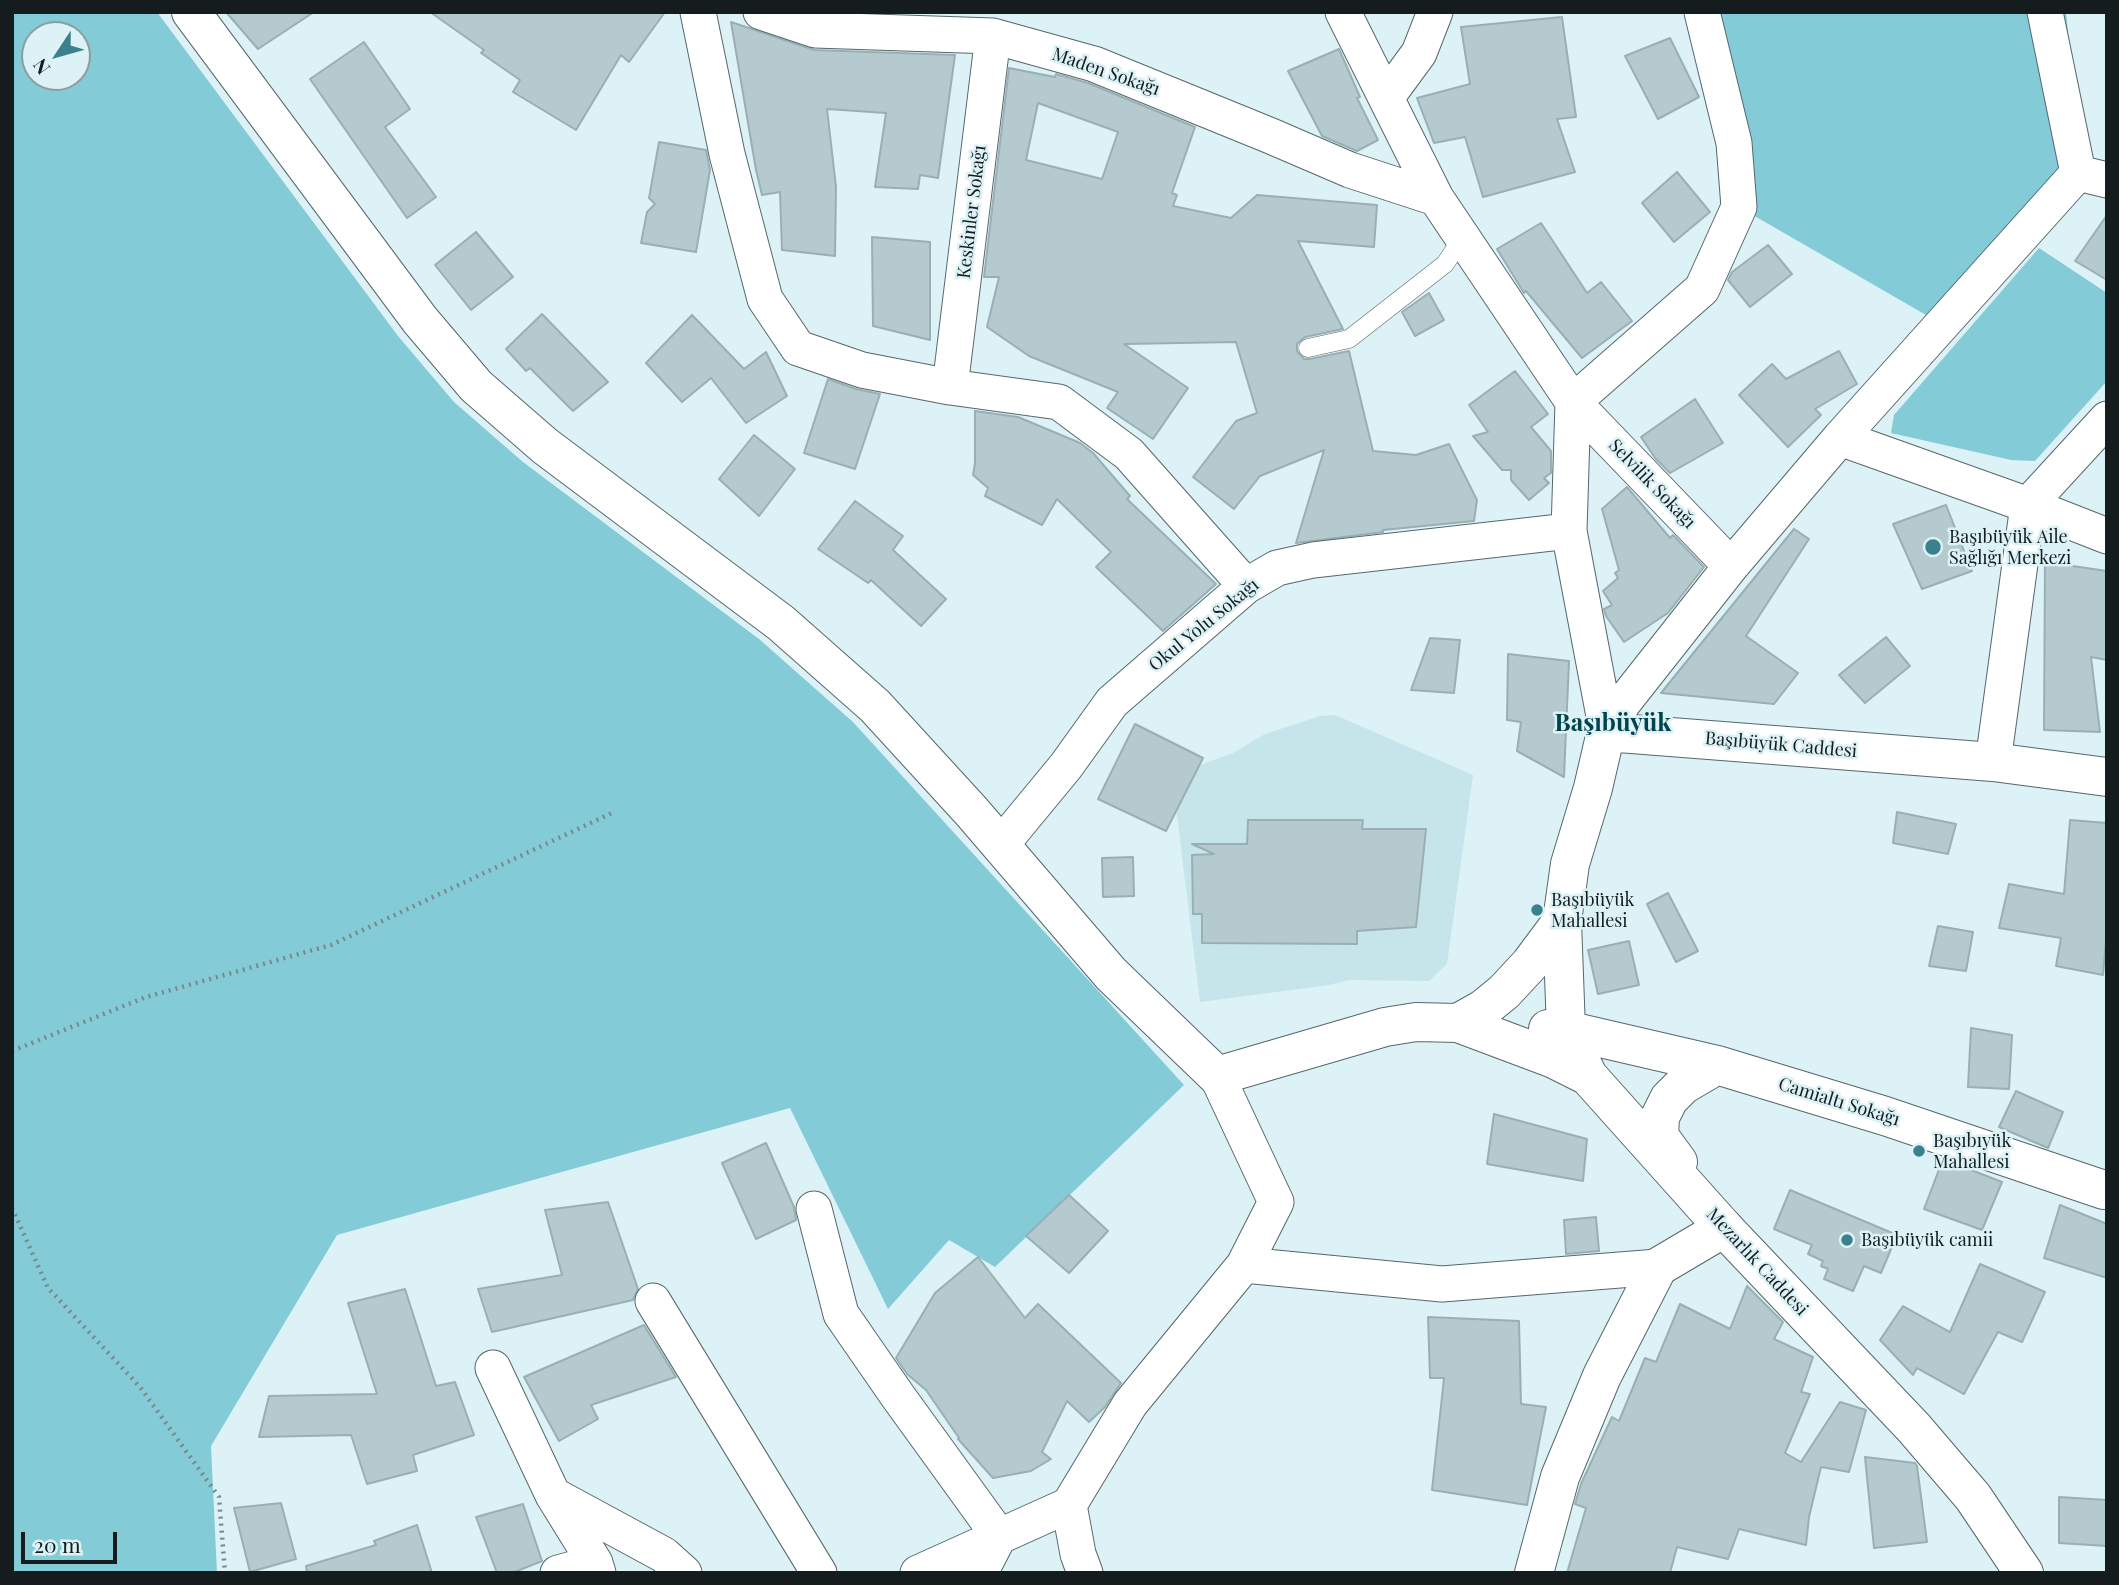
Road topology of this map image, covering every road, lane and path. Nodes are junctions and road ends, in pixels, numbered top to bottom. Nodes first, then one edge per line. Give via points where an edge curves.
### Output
1 (191, 12) edge
2 (698, 12) edge
3 (761, 12) edge
4 (1343, 12) edge
5 (1435, 12) edge
6 (1702, 12) edge
7 (2045, 12) edge
8 (993, 36) junction
9 (1386, 99) junction
10 (2092, 176) edge
11 (1436, 198) junction
12 (1462, 237) junction
13 (1308, 348) dead end
14 (950, 387) junction
15 (1573, 402) junction
16 (2107, 419) edge
17 (1840, 438) junction
18 (2028, 505) junction
19 (1569, 531) junction
20 (2107, 536) edge
21 (1731, 566) junction
22 (1246, 586) junction
23 (1606, 732) junction
24 (1993, 762) junction
25 (2107, 777) edge
26 (614, 812) dead end
27 (1000, 846) junction
28 (1563, 921) junction
29 (1458, 1023) junction
30 (1566, 1030) junction
31 (12, 1051) edge
32 (1717, 1065) junction
33 (1217, 1076) junction
34 (1588, 1076) junction
35 (2107, 1189) edge
36 (12, 1208) edge
37 (814, 1209) dead end
38 (1724, 1228) junction
39 (1244, 1265) junction
40 (1658, 1267) junction
41 (653, 1301) dead end
42 (492, 1368) dead end
43 (553, 1495) junction
44 (1069, 1505) junction
45 (999, 1536) junction
46 (597, 1568) edge
47 (225, 1573) edge
48 (558, 1573) edge
49 (684, 1573) edge
50 (819, 1573) edge
51 (918, 1573) edge
52 (980, 1573) edge
53 (1084, 1573) edge
54 (1534, 1573) edge
55 (2024, 1573) edge

1 - 27 main road via 420,320 476,386 545,446 781,623 875,706
2 - 14 street via 727,154 765,299 798,348 862,370
3 - 8 street, Maden Sokağı via 815,30
4 - 9 street, Selvilik Sokağı
5 - 9 street via 1419,53
6 - 15 street via 1734,143 1739,207 1702,289
7 - 10 street
8 - 11 street, Maden Sokağı via 1094,64 1350,170
8 - 14 street, Keskinler Sokağı
9 - 11 street, Selvilik Sokağı
10 - 17 street
11 - 12 street, Selvilik Sokağı
12 - 13 lane via 1445,264 1349,338
12 - 15 street, Selvilik Sokağı
14 - 22 street via 1059,402 1129,454
15 - 19 street
15 - 21 street, Selvilik Sokağı
16 - 18 street
17 - 18 street
17 - 21 street
18 - 20 street
18 - 24 street
19 - 22 street, Okul Yolu Sokağı via 1313,559 1277,568
19 - 23 street
21 - 23 street via 1623,703
22 - 27 street, Okul Yolu Sokağı via 1112,702
23 - 24 main road, Başıbüyük Caddesi
23 - 28 main road via 1570,864
24 - 25 main road, Başıbüyük Caddesi
26 - 31 path via 331,944 146,997
27 - 33 main road via 1111,974
28 - 29 main road via 1504,992
28 - 30 main road
29 - 30 main road
29 - 33 main road via 1385,1027
29 - 34 main road
30 - 32 main road, Camialtı Sokağı
30 - 34 main road, Mezarlık Caddesi
32 - 35 main road, Camialtı Sokağı
32 - 38 main road via 1669,1099 1660,1117 1659,1136
33 - 39 street via 1276,1202
34 - 38 main road, Mezarlık Caddesi
36 - 47 path via 48,1288 140,1387 219,1497
37 - 45 street via 841,1314
38 - 40 main road
38 - 55 main road, Mezarlık Caddesi via 1914,1428 1973,1497
39 - 40 street via 1443,1284
39 - 44 street via 1130,1404
40 - 54 main road via 1602,1376 1565,1465
41 - 50 street
42 - 43 street
43 - 46 street
43 - 49 street via 664,1555
44 - 45 street
44 - 53 street
45 - 51 street
45 - 52 street
46 - 48 street

